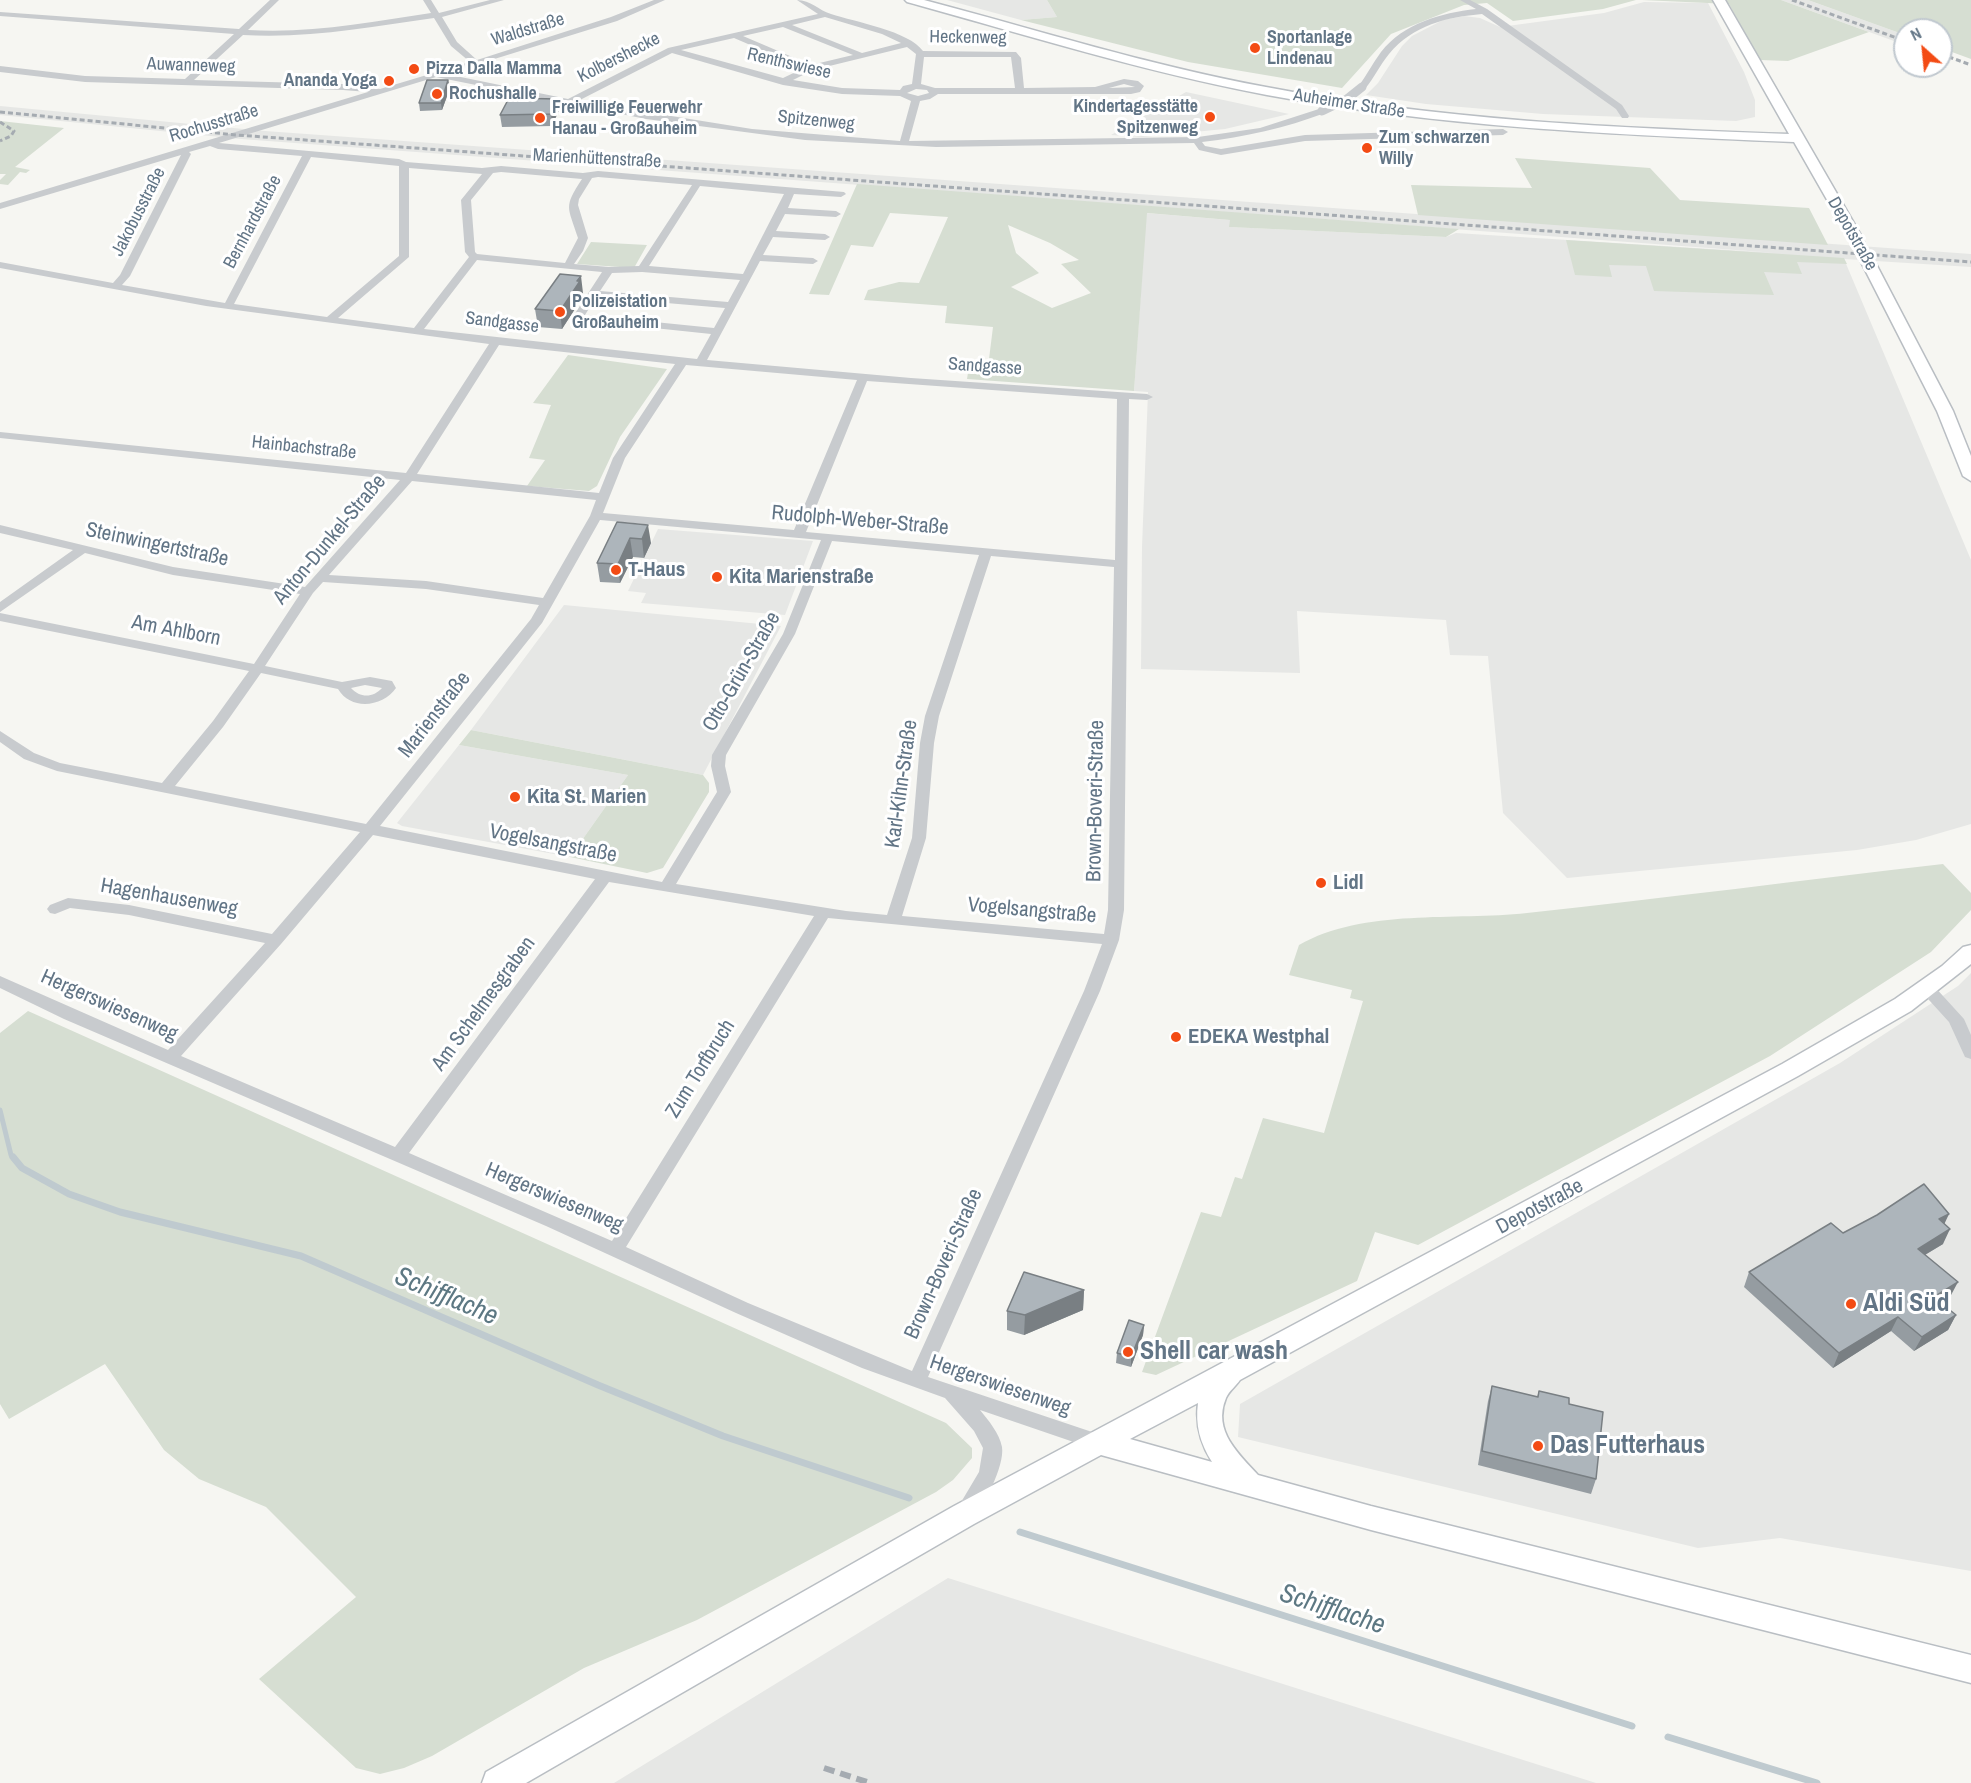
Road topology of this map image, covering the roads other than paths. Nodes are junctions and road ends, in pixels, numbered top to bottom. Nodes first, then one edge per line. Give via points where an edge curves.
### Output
1 (275, 0) edge
2 (427, 0) edge
3 (500, 0) edge
4 (661, 0) edge
5 (801, 0) edge
6 (911, 0) edge
7 (936, 0) edge
8 (1464, 0) edge
9 (1719, 0) edge
10 (1484, 11) junction
11 (0, 14) edge
12 (437, 15) junction
13 (825, 15) junction
14 (784, 24) junction
15 (238, 33) junction
16 (735, 35) junction
17 (909, 44) junction
18 (671, 50) junction
19 (920, 54) junction
20 (860, 55) junction
21 (476, 63) junction
22 (810, 68) junction
23 (0, 69) edge
24 (437, 75) junction
25 (187, 82) junction
26 (783, 82) junction
27 (916, 86) junction
28 (1096, 90) dead end
29 (934, 91) junction
30 (1020, 91) junction
31 (381, 92) junction
32 (902, 93) junction
33 (916, 99) junction
34 (569, 102) junction
35 (1781, 110) junction
36 (1625, 116) dead end
37 (1503, 132) dead end
38 (1743, 133) junction
39 (1795, 135) junction
40 (1196, 139) junction
41 (211, 142) junction
42 (904, 144) junction
43 (182, 151) junction
44 (308, 154) junction
45 (1806, 155) junction
46 (404, 165) junction
47 (489, 171) junction
48 (589, 175) junction
49 (698, 183) junction
50 (787, 191) junction
51 (841, 194) dead end
52 (0, 207) edge
53 (782, 211) junction
54 (836, 214) dead end
55 (769, 234) junction
56 (825, 237) dead end
57 (474, 257) junction
58 (756, 258) junction
59 (813, 261) dead end
60 (568, 265) junction
61 (0, 266) edge
62 (642, 269) junction
63 (609, 270) junction
64 (746, 277) junction
65 (115, 287) junction
66 (594, 294) junction
67 (731, 305) junction
68 (228, 306) junction
69 (330, 320) junction
70 (417, 330) junction
71 (717, 331) junction
72 (497, 340) junction
73 (682, 362) junction
74 (700, 364) junction
75 (864, 376) junction
76 (1123, 396) junction
77 (1147, 397) dead end
78 (0, 435) edge
79 (1971, 476) edge
80 (409, 477) junction
81 (604, 497) junction
82 (596, 516) junction
83 (0, 529) edge
84 (798, 535) junction
85 (828, 537) junction
86 (81, 550) junction
87 (986, 552) junction
88 (1120, 564) junction
89 (318, 578) junction
90 (308, 591) junction
91 (547, 602) junction
92 (0, 608) edge
93 (0, 617) edge
94 (257, 669) junction
95 (343, 686) dead end
96 (0, 735) edge
97 (165, 789) junction
98 (371, 829) junction
99 (605, 876) junction
100 (666, 888) junction
101 (55, 909) dead end
102 (824, 913) junction
103 (893, 919) junction
104 (276, 940) junction
105 (1111, 940) junction
106 (1971, 952) edge
107 (0, 981) edge
108 (1927, 989) junction
109 (1971, 1053) edge
110 (170, 1058) junction
111 (397, 1156) junction
112 (616, 1249) junction
113 (1238, 1368) junction
114 (917, 1381) junction
115 (949, 1392) junction
116 (1097, 1442) junction
117 (1256, 1488) junction
118 (964, 1515) junction
119 (1971, 1669) edge
120 (497, 1783) edge

1 - 15 street
2 - 12 street
3 - 12 street
4 - 21 street, Waldstraße via 595,26
5 - 13 street
6 - 38 main road, Auheimer Straße via 1144,64 1304,97 1504,123
7 - 38 main road, Auheimer Straße via 1174,65 1349,99 1510,117
8 - 10 street
9 - 35 main road, Depotstraße
10 - 36 street via 1619,106
10 - 40 street, Spitzenweg, bridge via 1443,17 1404,34 1384,54 1362,87 1322,111 1267,128
11 - 15 street
12 - 15 street via 313,33
12 - 21 street via 454,44
13 - 14 street, Kolbershecke
13 - 17 street via 885,32
14 - 16 street, Kolbershecke
14 - 20 street via 798,33
15 - 25 street
16 - 18 street, Kolbershecke
16 - 22 street via 749,45 787,55
17 - 19 street
17 - 20 street
18 - 26 street, Renthswiese
18 - 34 street, Kolbershecke
19 - 27 street
19 - 30 street, Heckenweg via 1013,54 1017,58
20 - 22 street
21 - 24 street, Waldstraße
22 - 26 street
23 - 25 street, Auwanneweg via 75,78
24 - 31 street, Rochusstraße
24 - 34 street, Spitzenweg
25 - 31 street, Auwanneweg via 343,87
26 - 32 street, Renthswiese via 854,93
27 - 29 street
27 - 32 street, Renthswiese
28 - 30 street
29 - 30 street
29 - 33 street via 931,96
31 - 41 street, Rochusstraße
32 - 33 street, Renthswiese
33 - 42 street
34 - 42 street, Spitzenweg via 740,129
35 - 38 main road
35 - 39 main road, Depotstraße
37 - 40 street, Spitzenweg via 1305,138 1221,152 1202,148
38 - 39 main road, Auheimer Straße
38 - 45 main road
39 - 45 main road, Depotstraße
40 - 42 street, Spitzenweg
41 - 43 street, Rochusstraße
41 - 44 street, Marienhüttenstraße via 218,146
43 - 52 street, Rochusstraße
43 - 65 street, Jakobusstraße via 186,154 125,276
44 - 46 street, Marienhüttenstraße
44 - 68 street, Bernhardstraße
45 - 79 main road, Depotstraße, bridge via 1855,237 1946,411
46 - 47 street, Marienhüttenstraße
46 - 69 street via 404,258
47 - 48 street, Marienhüttenstraße
47 - 57 street via 466,200 470,252
48 - 49 street, Marienhüttenstraße
48 - 60 street via 573,205 583,238
49 - 50 street, Marienhüttenstraße
49 - 62 street
50 - 51 street, Marienhüttenstraße
50 - 53 street via 790,194
53 - 54 street
53 - 55 street
55 - 56 street
55 - 58 street
57 - 60 street
57 - 70 street
58 - 59 street
58 - 64 street
60 - 63 street
61 - 65 street, Sandgasse
62 - 63 street
62 - 64 street
63 - 66 street
64 - 67 street
65 - 68 street, Sandgasse
66 - 67 street
66 - 71 street via 579,315 587,320
67 - 71 street
68 - 69 street, Sandgasse
69 - 70 street, Sandgasse
70 - 72 street, Sandgasse
71 - 74 street
72 - 73 street, Sandgasse
72 - 80 street, Anton-Dunkel-Straße
73 - 74 street, Sandgasse
73 - 81 street, Marienstraße via 619,458
74 - 75 street, Sandgasse
75 - 76 street, Sandgasse
75 - 84 street
76 - 77 street, Sandgasse
76 - 88 street, Brown-Boveri-Straße
78 - 80 street, Hainbachstraße
80 - 81 street, Hainbachstraße
80 - 89 street, Anton-Dunkel-Straße
81 - 82 street, Marienstraße
82 - 84 street, Rudolph-Weber-Straße
82 - 91 street, Marienstraße
83 - 86 street, Steinwingertstraße
84 - 85 street, Rudolph-Weber-Straße
85 - 87 street, Rudolph-Weber-Straße
85 - 100 street, Otto-Grün-Straße via 789,634 719,755 724,792
86 - 90 street, Steinwingertstraße via 173,571
86 - 92 street
87 - 88 street, Rudolph-Weber-Straße
87 - 103 street, Karl-Kihn-Straße via 930,723 919,838
88 - 105 street, Brown-Boveri-Straße via 1118,855
89 - 90 street, Anton-Dunkel-Straße
89 - 91 street via 426,585
90 - 94 street, Anton-Dunkel-Straße
91 - 98 street, Marienstraße via 537,620
93 - 94 street, Am Ahlborn
94 - 95 street, Am Ahlborn
94 - 97 street, Anton-Dunkel-Straße
96 - 97 street, Vogelsangstraße via 47,764
97 - 98 street, Vogelsangstraße
98 - 99 street, Vogelsangstraße
98 - 104 street, Marienstraße
99 - 100 street, Vogelsangstraße
99 - 111 street, Am Schelmesgraben
100 - 102 street, Vogelsangstraße
101 - 104 street, Hagenhausenweg via 68,903 129,910
102 - 103 street, Vogelsangstraße
102 - 112 street, Zum Torfbruch
103 - 105 street, Vogelsangstraße
104 - 110 street, Marienstraße
105 - 114 street, Brown-Boveri-Straße via 1092,992
106 - 108 main road, Depotstraße
107 - 110 street, Hergerswiesenweg
108 - 109 street via 1956,1019
108 - 113 main road, Depotstraße via 1740,1098
110 - 111 street, Hergerswiesenweg
111 - 112 street, Hergerswiesenweg
112 - 114 street, Hergerswiesenweg via 742,1308
113 - 116 main road, Depotstraße
113 - 117 main road via 1214,1396 1209,1413 1211,1432 1227,1463
114 - 115 street, Hergerswiesenweg
115 - 116 street, Hergerswiesenweg
115 - 118 street via 982,1425 994,1447 987,1476
116 - 117 main road
116 - 118 main road, Depotstraße
117 - 119 main road
118 - 120 main road, Depotstraße

